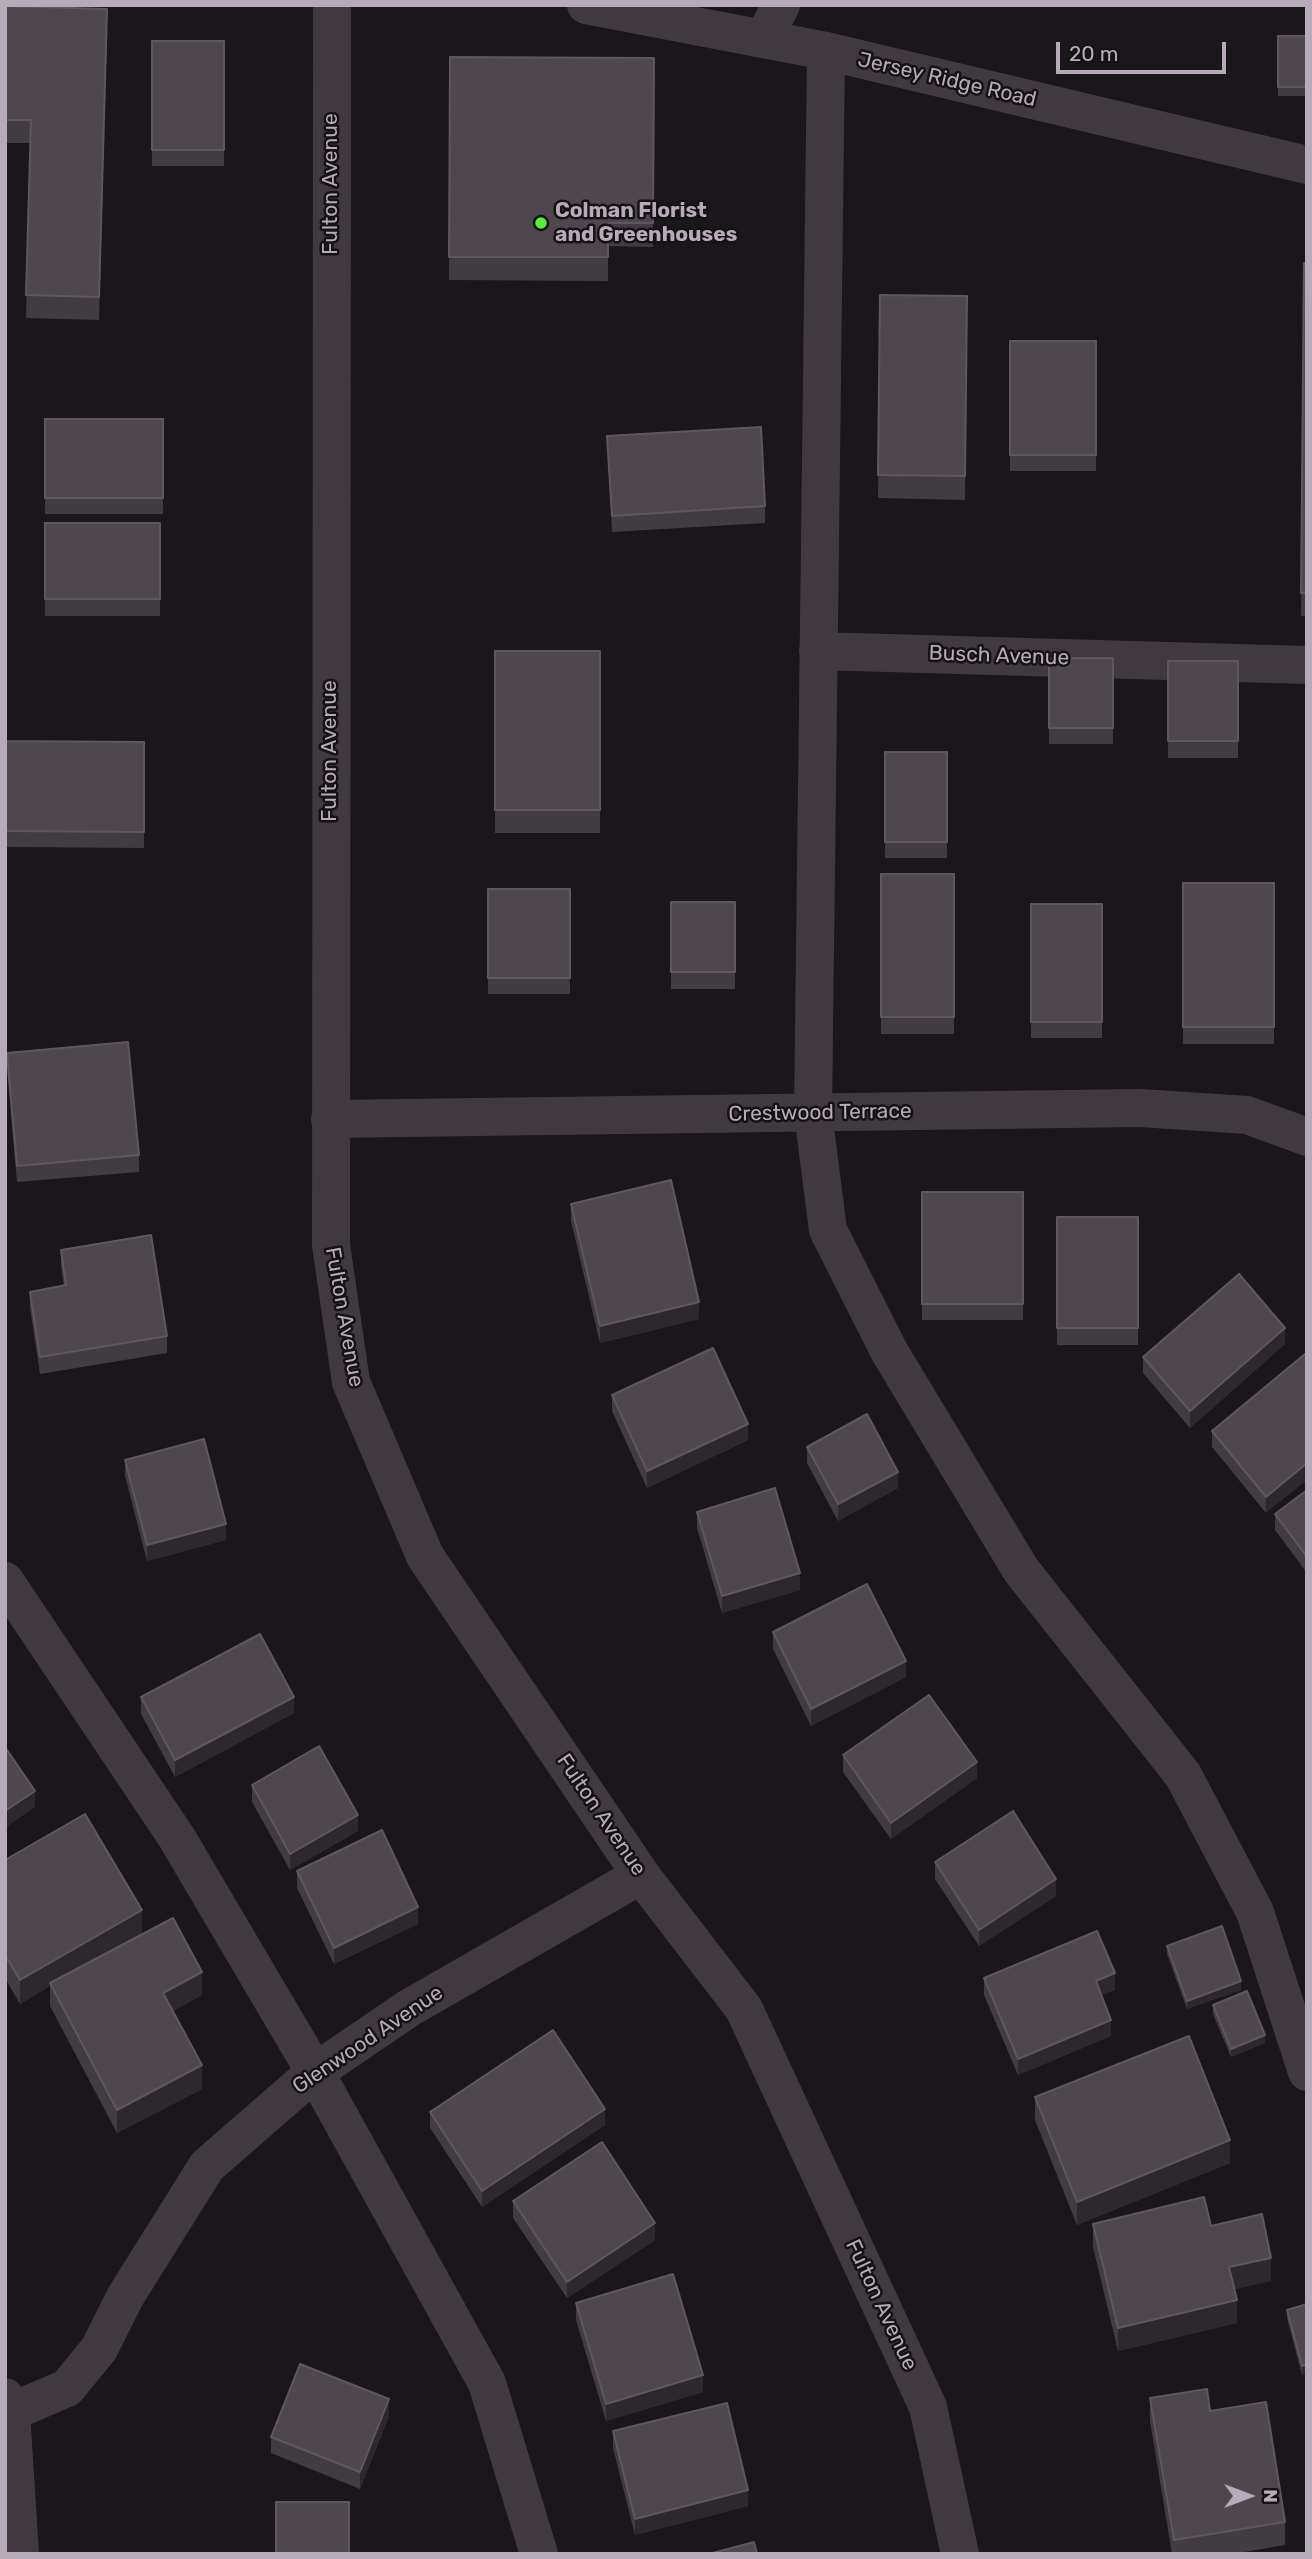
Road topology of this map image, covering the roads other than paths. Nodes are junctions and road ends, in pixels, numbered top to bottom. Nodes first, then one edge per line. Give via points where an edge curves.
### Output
1 (332, 5) edge
2 (586, 5) edge
3 (773, 22) edge
4 (827, 51) junction
5 (1307, 165) edge
6 (818, 651) junction
7 (1307, 664) edge
8 (813, 1113) junction
9 (330, 1119) junction
10 (1307, 1137) edge
11 (5, 1581) edge
12 (641, 1875) junction
13 (315, 2071) junction
14 (1307, 2072) edge
15 (8, 2404) edge
16 (20, 2554) edge
17 (539, 2554) edge
18 (960, 2554) edge

1 - 9 street, Fulton Avenue
2 - 3 street, Jersey Ridge Road
3 - 4 street, Jersey Ridge Road
4 - 5 street, Jersey Ridge Road
4 - 6 street
6 - 7 street, Busch Avenue
6 - 8 street
8 - 9 street, Crestwood Terrace
8 - 10 street, Crestwood Terrace via 1140,1108 1247,1115
8 - 14 street via 828,1230 888,1351 1021,1570 1183,1775 1255,1912
9 - 12 street, Fulton Avenue via 331,1245 351,1382 425,1556
11 - 13 street via 177,1838
12 - 13 street, Glenwood Avenue via 409,2008
12 - 18 street, Fulton Avenue via 744,2009 928,2407
13 - 15 street, Glenwood Avenue via 206,2166 125,2297 99,2349 67,2388
13 - 17 street via 487,2383
15 - 16 street

